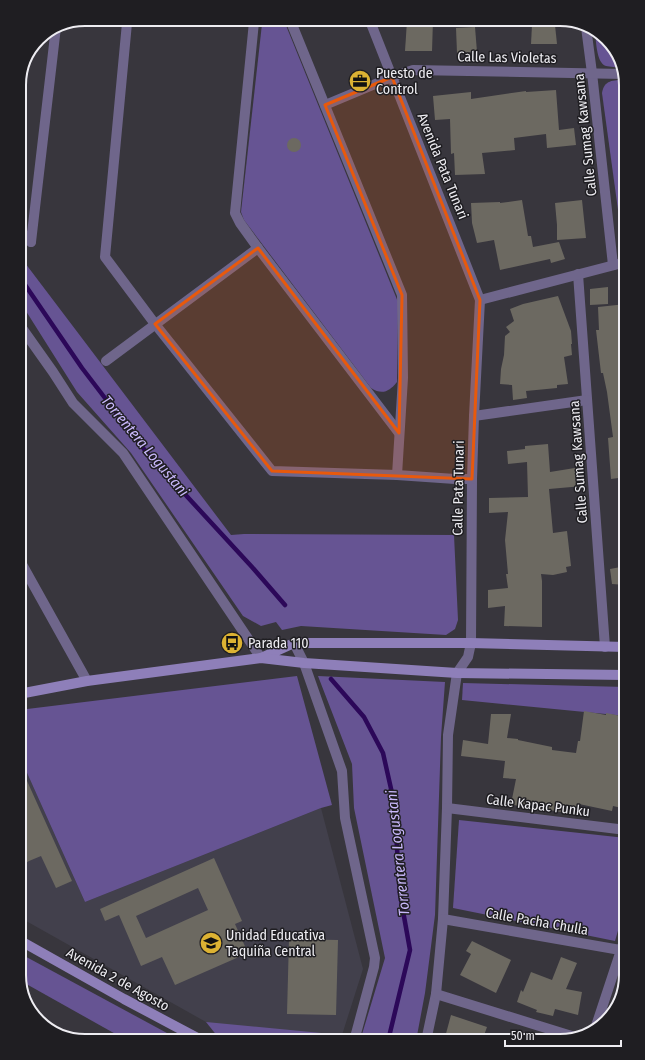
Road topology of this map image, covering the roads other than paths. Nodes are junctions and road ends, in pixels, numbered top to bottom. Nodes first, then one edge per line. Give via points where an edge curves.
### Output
1 (127, 26) edge
2 (255, 26) edge
3 (293, 26) edge
4 (372, 26) edge
5 (587, 32) edge
6 (55, 35) edge
7 (592, 73) junction
8 (618, 74) edge
9 (392, 77) junction
10 (325, 105) junction
11 (26, 237) edge
12 (258, 248) junction
13 (619, 264) edge
14 (613, 265) junction
15 (578, 274) junction
16 (480, 300) junction
17 (155, 324) junction
18 (26, 334) edge
19 (106, 361) dead end
20 (587, 400) junction
21 (474, 416) junction
22 (399, 433) junction
23 (397, 475) junction
24 (472, 479) junction
25 (26, 572) edge
26 (294, 643) junction
27 (471, 643) junction
28 (605, 647) junction
29 (619, 647) edge
30 (261, 658) junction
31 (304, 664) junction
32 (457, 674) junction
33 (619, 675) edge
34 (87, 681) junction
35 (26, 693) edge
36 (448, 808) junction
37 (619, 829) edge
38 (443, 919) junction
39 (26, 944) edge
40 (619, 950) edge
41 (619, 962) edge
42 (436, 994) junction
43 (598, 1019) edge
44 (564, 1033) edge
45 (191, 1034) edge
46 (356, 1034) edge
47 (427, 1034) edge

1 - 17 street via 105,257
2 - 12 street via 235,213
3 - 10 street
4 - 9 street, Avenida Pata Tunari
5 - 7 street, Calle Sumag Kawsana
6 - 11 street via 31,242
7 - 8 street, Calle Las Violetas
7 - 9 street, Calle Las Violetas via 413,70
7 - 14 street, Calle Sumag Kawsana
9 - 10 street, Calle Las Violetas
9 - 16 street, Avenida Pata Tunari
10 - 22 street via 402,295 403,378
12 - 17 street
12 - 22 street
13 - 14 street
14 - 15 street
15 - 16 street
15 - 20 street, Calle Sumag Kawsana
16 - 21 street, Calle Pata Tunari
17 - 19 street
17 - 23 street via 272,471
18 - 30 street via 73,403 123,453
20 - 21 street
20 - 28 street, Calle Sumag Kawsana
21 - 24 street, Calle Pata Tunari
22 - 23 street
23 - 24 street
24 - 27 street, Calle Pata Tunari
25 - 34 street
26 - 27 main road
26 - 30 main road
26 - 31 street
27 - 28 main road
27 - 32 street, Calle Pata Tunari via 468,657
28 - 29 main road
30 - 31 main road
30 - 34 main road
31 - 32 main road
31 - 46 street via 342,771 345,818 375,958
32 - 33 main road
32 - 36 street via 448,735
34 - 35 main road
36 - 37 street, Calle Kapac Punku
36 - 38 street
38 - 40 street, Calle Pacha Chulla
38 - 42 street
39 - 45 main road, Avenida 2 de Agosto
41 - 43 street
42 - 44 street
42 - 47 street

